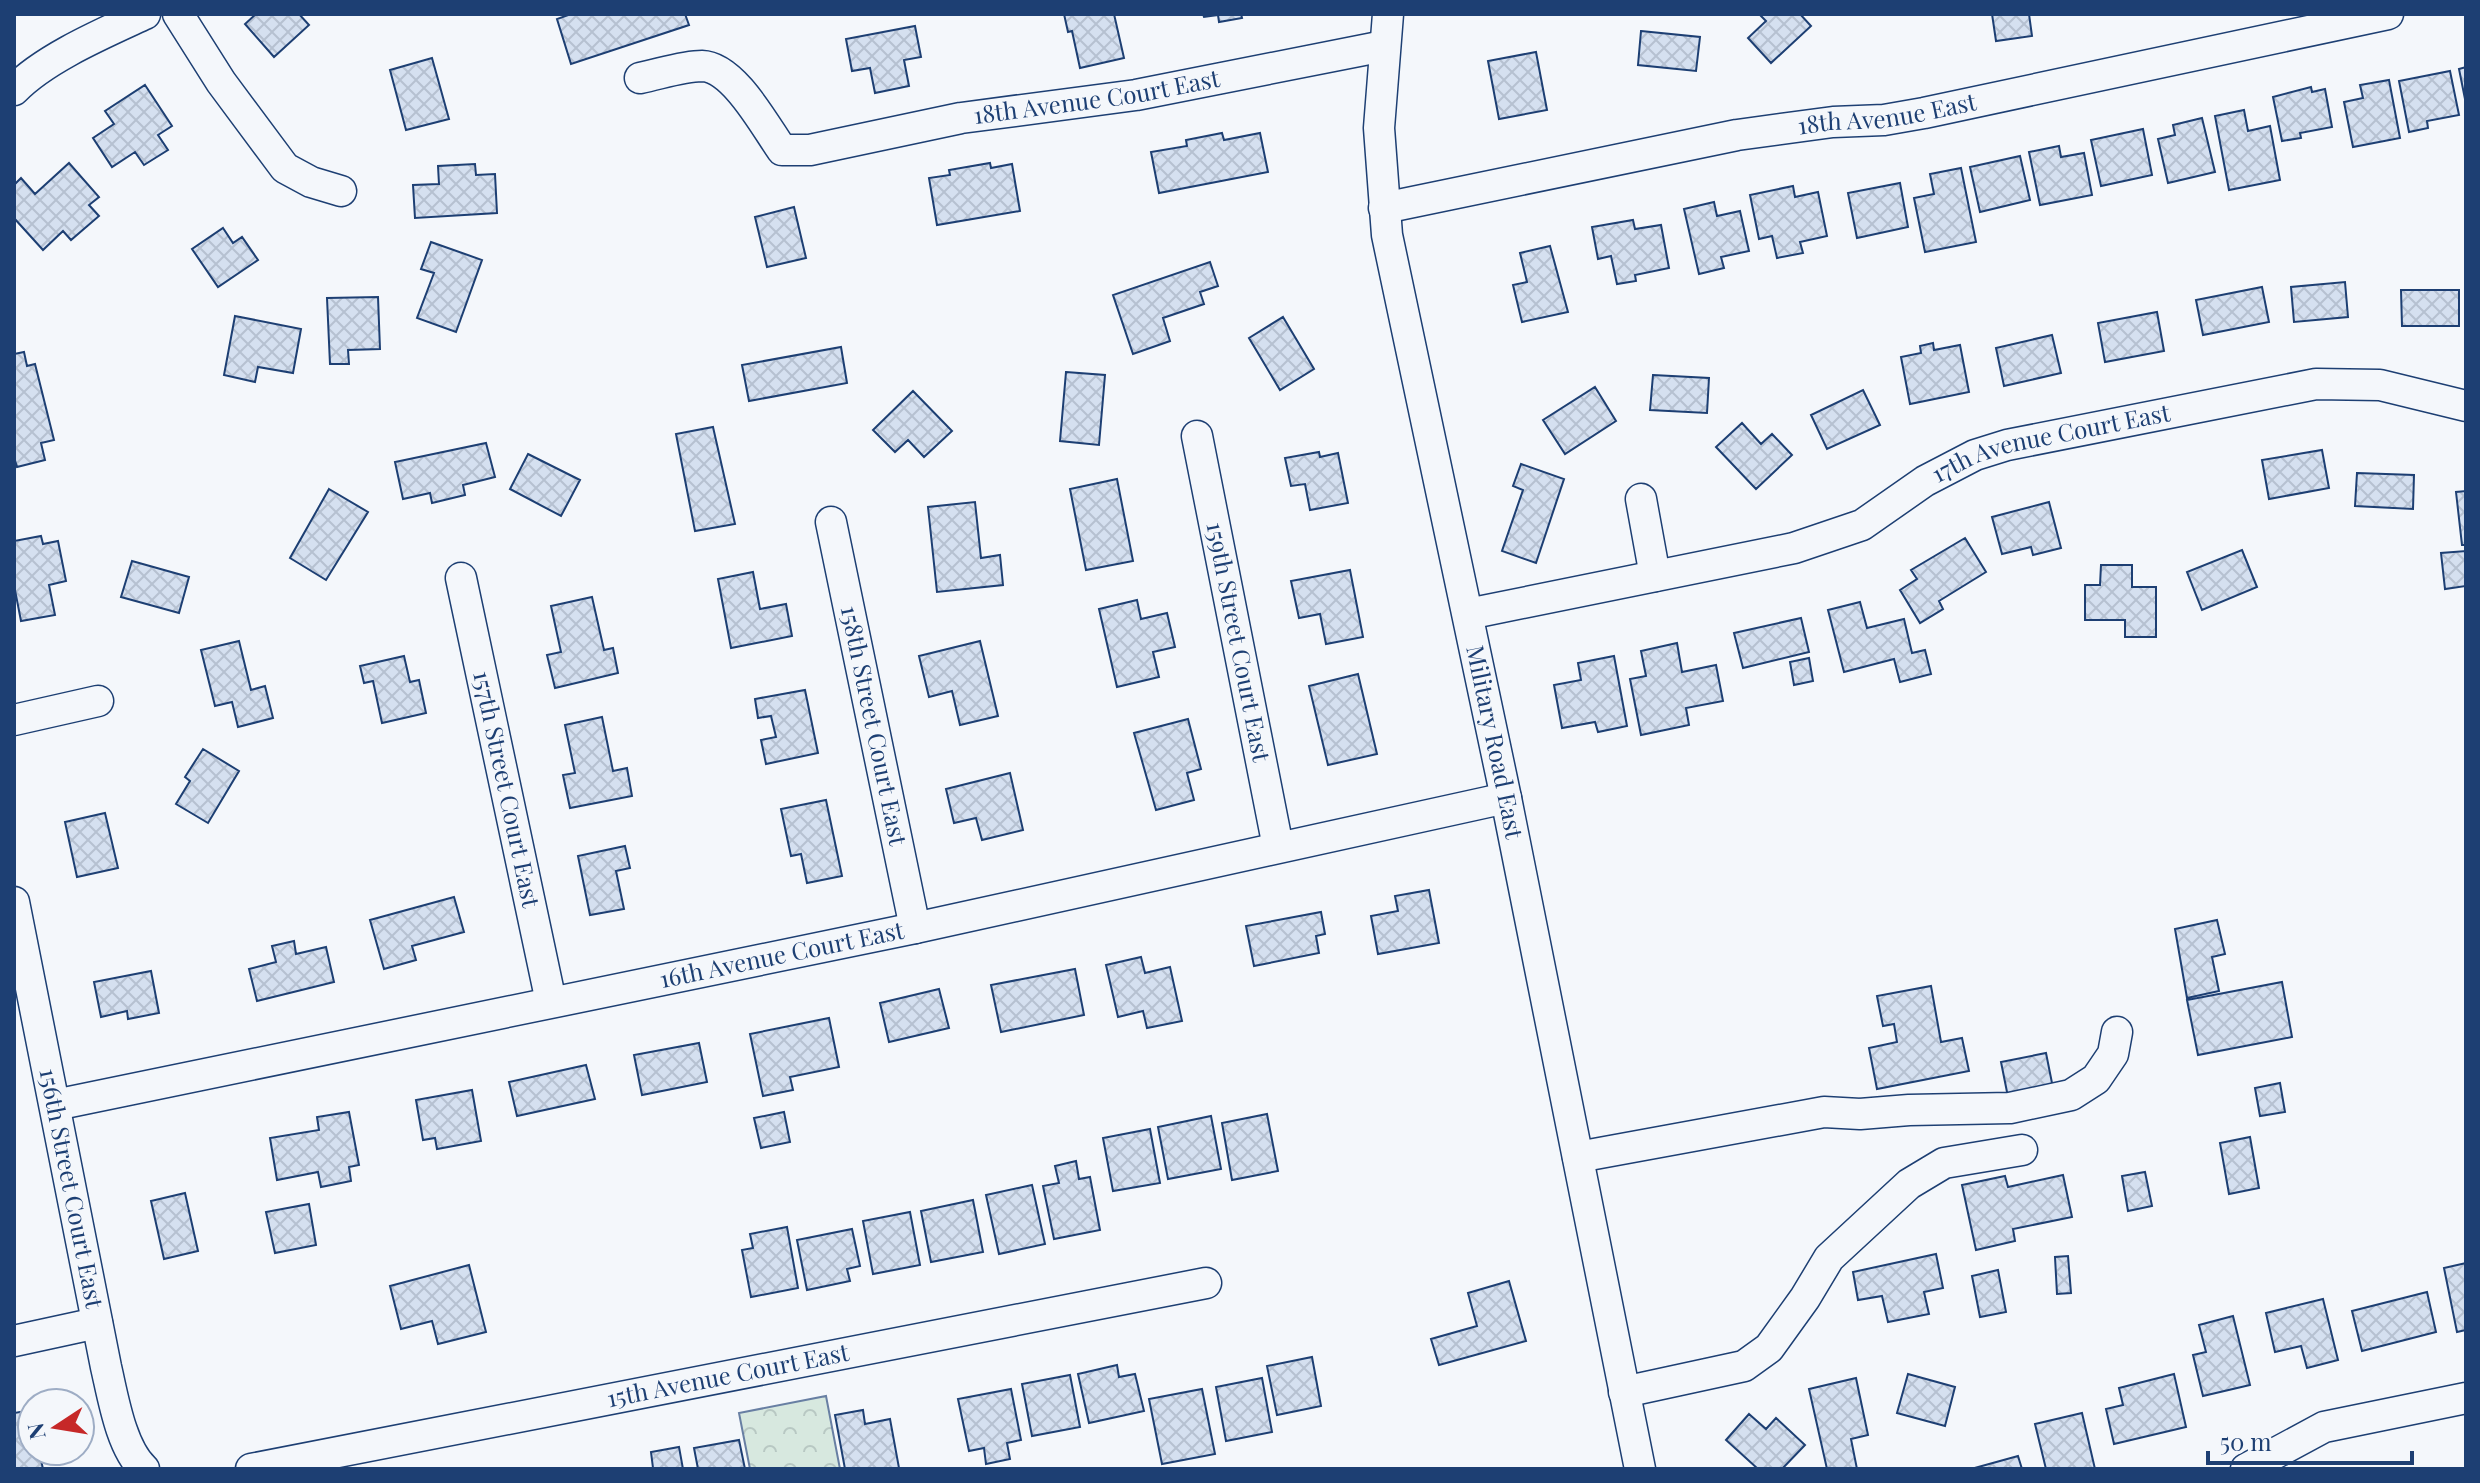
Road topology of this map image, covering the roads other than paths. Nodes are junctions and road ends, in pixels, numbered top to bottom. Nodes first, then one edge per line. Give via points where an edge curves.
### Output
1 (145, 14) edge
2 (178, 14) edge
3 (1388, 14) edge
4 (2388, 14) edge
5 (1384, 46) junction
6 (18, 78) edge
7 (640, 78) dead end
8 (341, 191) dead end
9 (1384, 208) junction
10 (2466, 406) edge
11 (1197, 436) dead end
12 (1641, 499) dead end
13 (831, 522) dead end
14 (1655, 576) junction
15 (461, 578) dead end
16 (1468, 614) junction
17 (98, 701) dead end
18 (14, 720) edge
19 (1506, 798) junction
20 (1278, 847) junction
21 (14, 902) edge
22 (915, 928) junction
23 (551, 1002) junction
24 (2117, 1032) dead end
25 (55, 1105) junction
26 (2022, 1150) dead end
27 (1578, 1157) junction
28 (1206, 1283) dead end
29 (97, 1323) junction
30 (14, 1341) edge
31 (1624, 1392) junction
32 (2466, 1398) edge
33 (144, 1469) edge
34 (251, 1469) edge
35 (1640, 1469) edge
36 (2246, 1469) edge

1 - 6 street
2 - 8 street via 285,168
3 - 5 street, Military Road East
4 - 9 street, 18th Avenue East via 1924,113 1737,135
5 - 7 street, 18th Avenue Court East via 1136,95 961,118 810,150 782,150 721,71 703,66
5 - 9 street, Military Road East via 1379,128
9 - 16 street, Military Road East
10 - 14 street, 17th Avenue Court East via 2380,385 2316,384 2007,445 1925,481 1862,525 1794,548
11 - 20 street, 159th Street Court East
12 - 14 street
13 - 22 street, 158th Street Court East
14 - 16 street, 17th Avenue Court East
15 - 23 street, 157th Street Court East
16 - 19 street, Military Road East
17 - 18 street
19 - 20 street, 16th Avenue Court East
19 - 27 street, Military Road East
20 - 22 street, 16th Avenue Court East
21 - 25 street, 156th Street Court East
22 - 23 street, 16th Avenue Court East
23 - 25 street, 16th Avenue Court East
24 - 27 street via 2113,1054 2096,1079 2071,1095 1995,1109 1824,1112
25 - 29 street, 156th Street Court East
26 - 31 street via 1944,1163 1909,1184 1829,1258 1769,1348 1744,1366
27 - 31 street, Military Road East
28 - 34 street, 15th Avenue Court East
29 - 30 street
29 - 33 street, 156th Street Court East via 117,1415
31 - 35 street, Military Road East
32 - 36 street via 2324,1427

